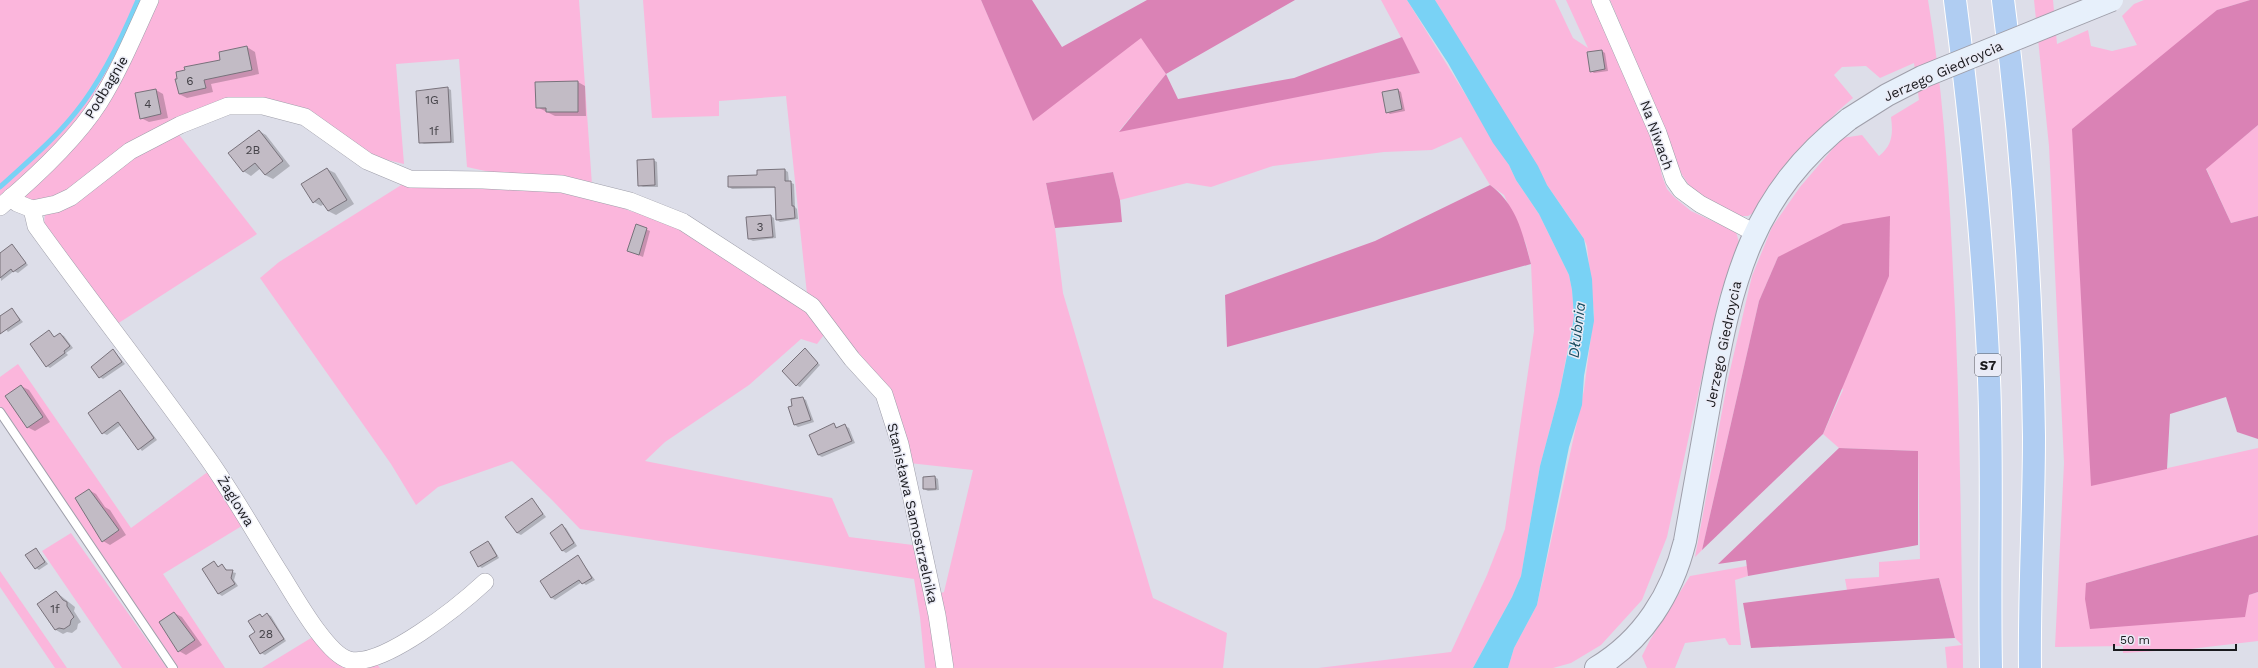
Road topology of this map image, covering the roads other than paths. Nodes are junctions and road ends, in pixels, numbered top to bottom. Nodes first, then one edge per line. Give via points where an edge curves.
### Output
1 (150, 0) edge
2 (1600, 0) edge
3 (1955, 0) edge
4 (2003, 0) edge
5 (2112, 0) edge
6 (6, 202) edge
7 (32, 209) junction
8 (1755, 233) junction
9 (0, 412) edge
10 (485, 582) dead end
11 (173, 668) edge
12 (945, 668) edge
13 (1596, 668) edge
14 (1991, 668) edge
15 (2030, 668) edge

1 - 6 street, Podbagnie via 116,73 91,115 62,148
2 - 8 street, Na Niwach via 1658,133 1674,180 1681,190 1700,204
3 - 14 highway, S7 via 1970,121 1988,372
4 - 15 highway via 2024,188 2031,305 2034,438
5 - 8 street, Jerzego Giedroycia, bridge via 1922,77 1887,94 1825,138 1778,193
6 - 7 street
7 - 10 street, Żaglowa via 36,226 208,459 334,652 355,661 365,661 383,655 463,601
7 - 12 street, Stanisława Samostrzelnika via 46,208 71,197 130,151 180,125 228,106 263,106 306,117 367,161 410,179 562,184 630,201 683,222 812,306 852,359 884,394 900,444 937,615
8 - 13 street, Jerzego Giedroycia via 1738,275 1726,316 1685,541 1678,566 1665,594 1633,640 1614,657
9 - 11 lane

